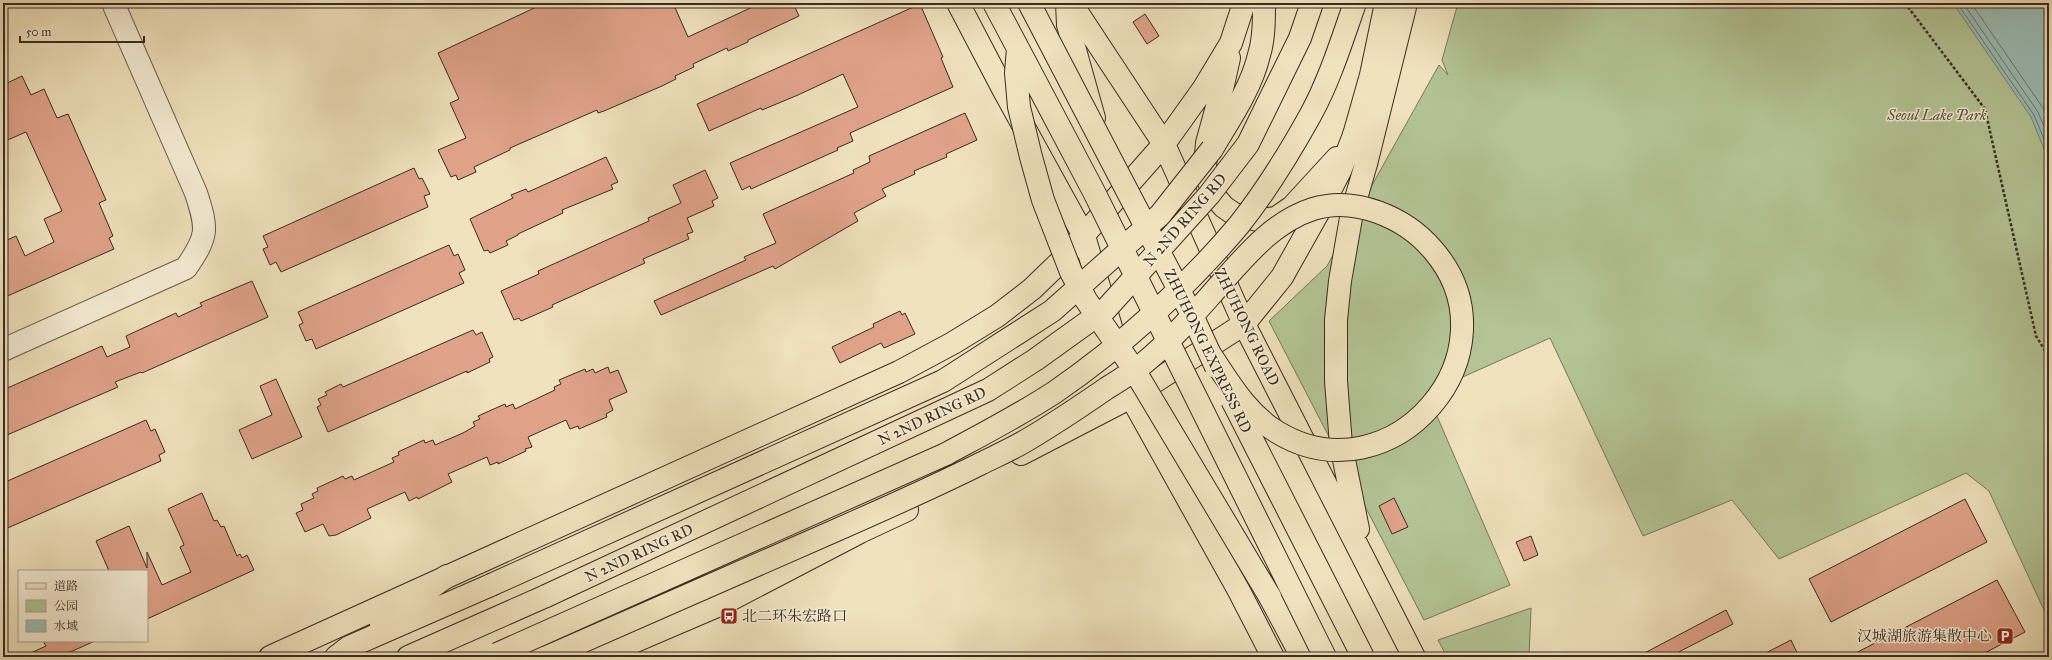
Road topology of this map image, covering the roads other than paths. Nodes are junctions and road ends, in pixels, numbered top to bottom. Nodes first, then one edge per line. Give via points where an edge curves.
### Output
1 (113, 3) edge
2 (958, 3) edge
3 (994, 3) edge
4 (1030, 3) edge
5 (1067, 3) edge
6 (1071, 3) edge
7 (1244, 3) edge
8 (1264, 3) edge
9 (1312, 3) edge
10 (1355, 3) edge
11 (1386, 3) edge
12 (1406, 3) edge
13 (1380, 31) junction
14 (1232, 43) junction
15 (1385, 88) junction
16 (1097, 133) junction
17 (1354, 135) junction
18 (1164, 144) junction
19 (1084, 236) junction
20 (1244, 324) junction
21 (3, 350) edge
22 (1210, 354) junction
23 (1131, 397) junction
24 (1366, 563) junction
25 (447, 576) junction
26 (342, 652) edge
27 (494, 656) edge
28 (270, 657) edge
29 (408, 657) edge
30 (547, 657) edge
31 (598, 657) edge
32 (1273, 657) edge
33 (1302, 657) edge
34 (1325, 657) edge
35 (1363, 657) edge
36 (1414, 657) edge

1 - 21 street via 196,193 206,222 201,246 186,268
2 - 19 main road
3 - 34 main road, ZHUHONG EXPRESS RD, bridge via 1094,192
4 - 16 main road, ZHUHONG EXPRESS RD, bridge
4 - 33 main road, bridge via 1019,41 1016,73 1019,107 1031,157 1058,242 1086,300 1133,368 1270,597
5 - 16 main road, bridge via 1068,25
6 - 18 main road, ZHUHONG ROAD
7 - 14 main road
8 - 26 main road, bridge via 1260,55 1253,74 1212,150 1160,214 1052,311 943,381
9 - 29 main road, N 2ND RING RD, bridge via 1300,38 1248,144 1209,195 1106,309 988,390 546,596
10 - 27 main road, bridge via 1330,72 1311,113 1264,189 1238,225 1182,286 1124,340 1055,391 1003,424 946,454
11 - 13 main road
12 - 15 main road
13 - 15 main road
13 - 17 main road
14 - 17 main road via 1224,85 1207,143 1205,166 1216,198 1224,207 1234,214 1258,220 1276,218 1292,207 1311,188
14 - 18 main road
15 - 17 main road
15 - 24 main road via 1352,212 1336,320 1336,381 1341,445
16 - 22 main road, ZHUHONG EXPRESS RD, bridge
17 - 20 main road via 1336,177 1286,271
18 - 19 main road
18 - 20 main road, ZHUHONG ROAD
19 - 23 main road
19 - 25 main road via 1032,289 997,316 899,372
20 - 23 main road
20 - 24 main road, ZHUHONG ROAD
22 - 30 main road, bridge via 1247,406 1278,433 1319,448 1360,447 1381,442 1400,433 1418,420 1445,388 1460,348 1460,306 1445,267 1421,237 1406,226 1371,210 1334,206 1314,209 1279,226 1247,254 1178,330 1144,363 1024,442 884,510
22 - 35 main road, ZHUHONG EXPRESS RD, bridge
23 - 31 main road via 722,604
23 - 32 main road
24 - 36 main road, ZHUHONG ROAD
25 - 26 main road
25 - 28 main road

